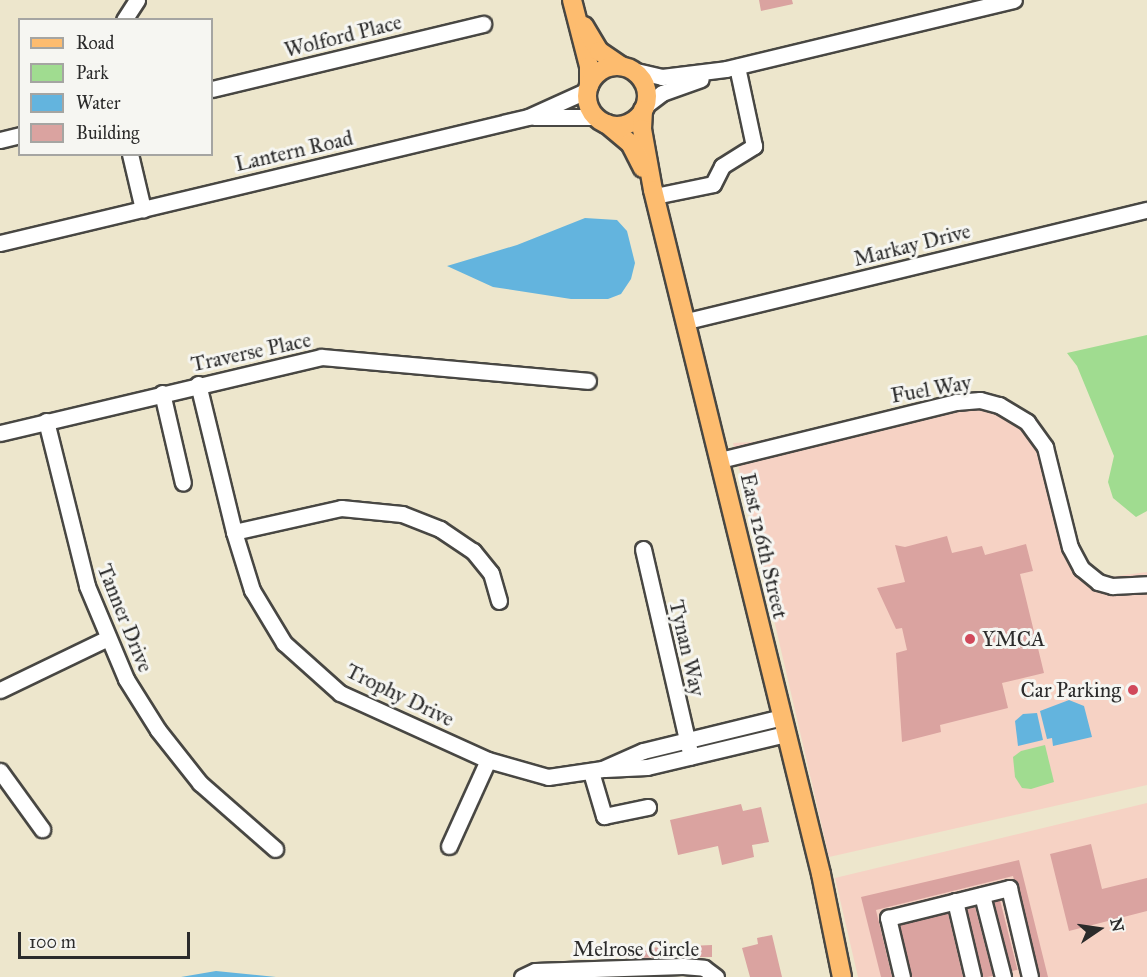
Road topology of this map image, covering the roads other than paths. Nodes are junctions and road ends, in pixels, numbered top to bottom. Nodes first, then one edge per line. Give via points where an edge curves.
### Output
1 (137, 0) edge
2 (1014, 0) edge
3 (573, 4) edge
4 (125, 18) edge
5 (483, 24) dead end
6 (626, 68) junction
7 (731, 68) junction
8 (589, 88) junction
9 (213, 89) edge
10 (644, 108) junction
11 (528, 117) junction
12 (601, 120) junction
13 (18, 136) edge
14 (0, 140) edge
15 (130, 156) edge
16 (654, 193) junction
17 (143, 209) junction
18 (1147, 210) edge
19 (0, 243) edge
20 (687, 321) junction
21 (588, 381) dead end
22 (198, 384) junction
23 (162, 393) junction
24 (46, 422) junction
25 (0, 433) edge
26 (720, 460) junction
27 (183, 483) dead end
28 (234, 532) junction
29 (643, 549) dead end
30 (1147, 584) edge
31 (499, 602) dead end
32 (106, 639) junction
33 (0, 690) edge
34 (784, 725) junction
35 (687, 740) junction
36 (691, 757) junction
37 (488, 760) junction
38 (596, 770) junction
39 (0, 771) edge
40 (648, 807) dead end
41 (42, 829) dead end
42 (449, 846) dead end
43 (275, 849) dead end
44 (982, 895) junction
45 (955, 901) junction
46 (830, 913) junction
47 (553, 974) edge
48 (522, 977) edge
49 (716, 977) edge
50 (842, 977) edge
51 (849, 977) edge
52 (902, 977) edge
53 (973, 977) edge
54 (1003, 977) edge
55 (1030, 977) edge

1 - 4 street
2 - 7 street
3 - 6 main road via 599,51
3 - 8 main road via 589,66
5 - 9 street, Wolford Place
6 - 7 street via 662,77
6 - 8 main road via 600,71
6 - 10 main road via 644,82
7 - 10 street via 662,93
7 - 16 street via 754,146 722,166 712,184
8 - 11 street, Lantern Road
8 - 12 main road via 588,102
10 - 12 main road via 626,124
10 - 16 main road, East 126th Street via 642,129
11 - 12 street, Lantern Road
11 - 17 street, Lantern Road
12 - 16 main road, East 126th Street via 630,143
13 - 14 street
15 - 17 street
16 - 20 main road, East 126th Street
17 - 19 street, Lantern Road
18 - 20 street, Markay Drive
20 - 26 main road, East 126th Street
21 - 22 street, Traverse Place via 321,357
22 - 23 street, Traverse Place
22 - 28 street, Trophy Drive
23 - 24 street, Traverse Place
23 - 27 street
24 - 25 street, Traverse Place
24 - 32 street, Tanner Drive via 79,560
26 - 30 street, Fuel Way via 956,402 980,400 999,405 1027,422 1045,447 1070,547 1080,568 1106,585
26 - 34 main road, East 126th Street
28 - 31 street via 341,508 402,514 440,529 473,551 491,573
28 - 37 street, Trophy Drive via 259,605 303,663 360,704
29 - 35 street, Tynan Way
32 - 33 street
32 - 43 street, Tanner Drive via 142,706 184,764 223,805
34 - 35 street, Trophy Drive
34 - 36 street, Trophy Drive
34 - 46 main road, East 126th Street
35 - 36 street, Tynan Way
35 - 38 street, Trophy Drive via 643,751
36 - 38 street, Trophy Drive via 647,767
37 - 38 street, Trophy Drive via 539,776
37 - 42 street
38 - 40 street via 604,816
39 - 41 street
44 - 45 street
44 - 54 street
44 - 55 street via 1009,888
45 - 52 street via 888,918
45 - 53 street
46 - 50 main road, East 126th Street
46 - 51 main road, East 126th Street
47 - 48 street, Melrose Circle
47 - 49 street, Melrose Circle via 698,966

